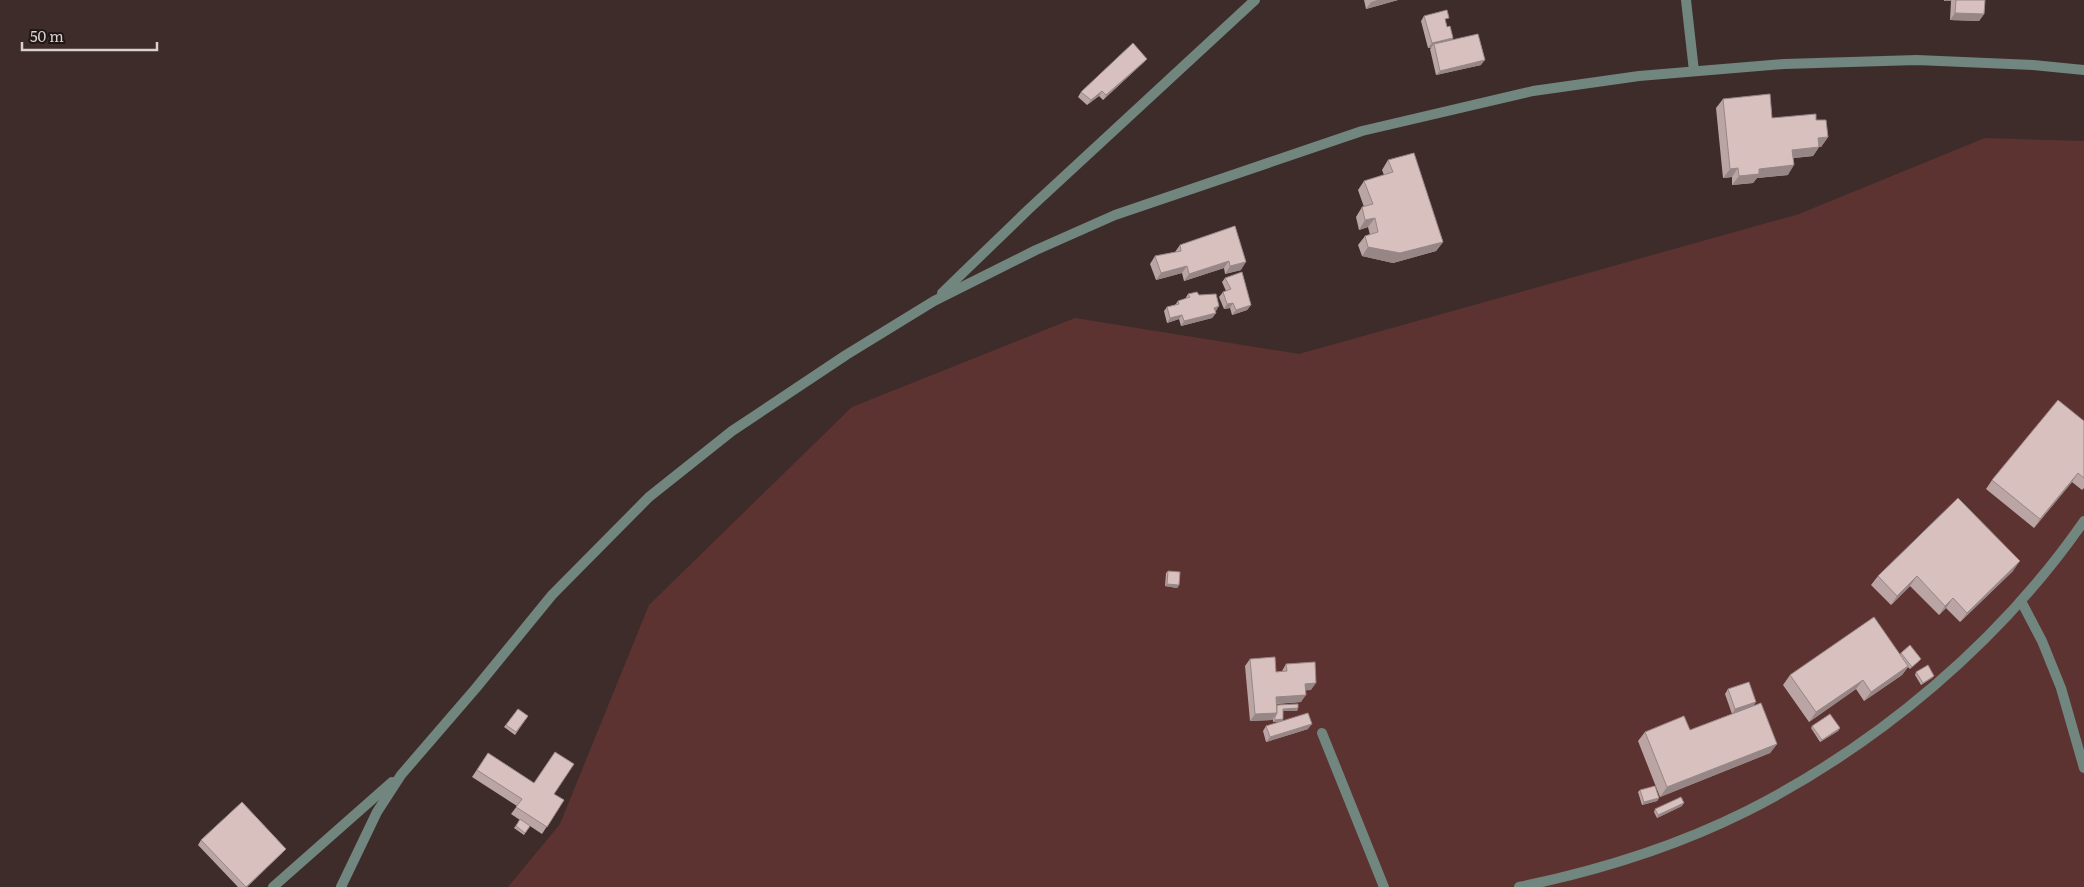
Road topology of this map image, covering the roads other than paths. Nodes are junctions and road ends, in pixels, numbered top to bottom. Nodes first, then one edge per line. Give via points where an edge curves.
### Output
1 (1255, 0) edge
2 (1686, 0) edge
3 (2084, 70) edge
4 (1694, 71) junction
5 (934, 301) junction
6 (2084, 520) edge
7 (2021, 601) junction
8 (1322, 733) dead end
9 (2084, 768) edge
10 (401, 775) junction
11 (272, 887) edge
12 (340, 887) edge
13 (1384, 887) edge
14 (1519, 887) edge

1 - 5 street
2 - 4 street
3 - 4 street via 1917,60 1784,64
4 - 5 street via 1533,91 1362,131 1115,215
5 - 10 street via 732,431 648,498 552,595
6 - 7 street
7 - 9 street via 2061,688
7 - 14 street via 1982,641 1887,723 1777,795 1660,848 1590,871
8 - 13 street
10 - 11 street
10 - 12 street via 377,812

